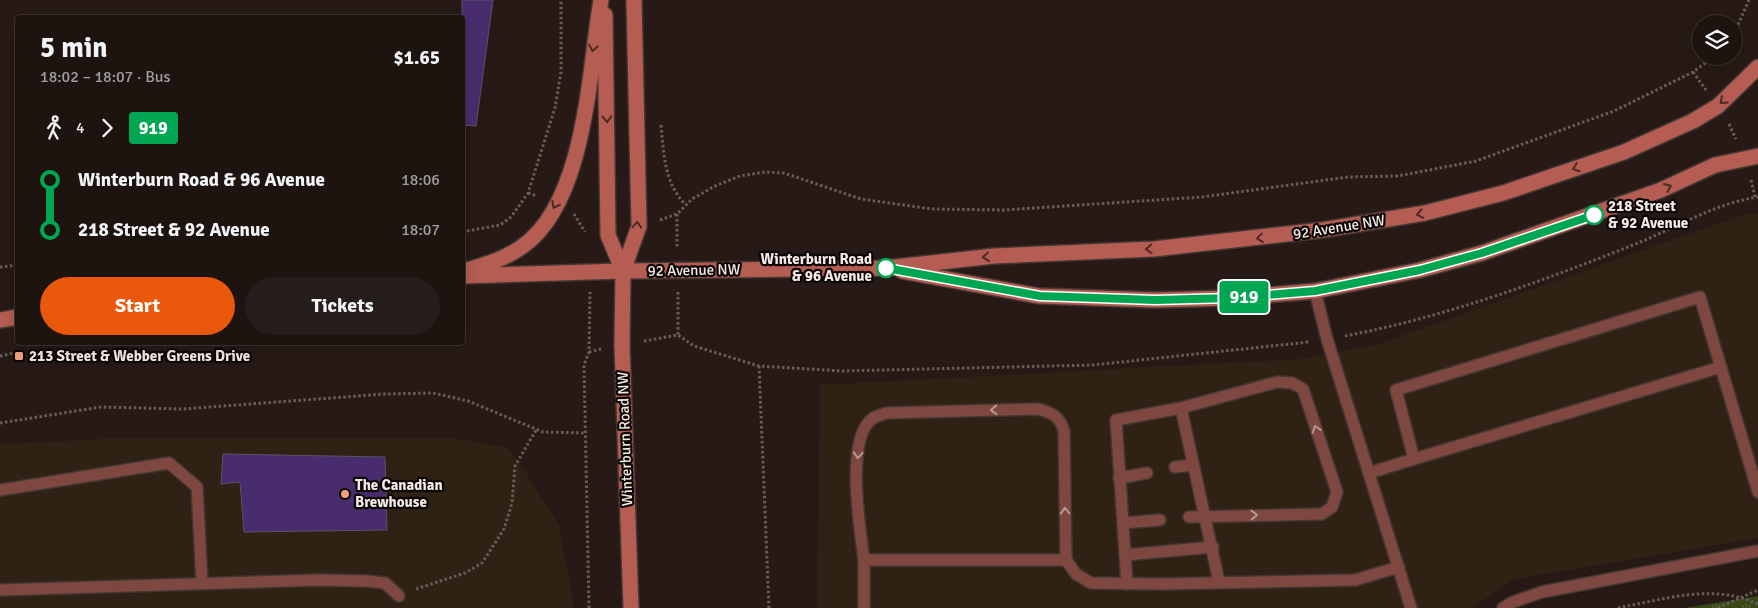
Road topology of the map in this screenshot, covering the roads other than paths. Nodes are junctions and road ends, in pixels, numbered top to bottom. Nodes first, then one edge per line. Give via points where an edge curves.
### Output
1 (600, 0) edge
2 (605, 0) edge
3 (634, 0) edge
4 (1758, 67) edge
5 (1751, 157) edge
6 (886, 268) junction
7 (465, 270) edge
8 (623, 271) junction
9 (465, 276) edge
10 (1315, 291) junction
11 (15, 318) edge
12 (0, 320) edge
13 (1721, 367) junction
14 (1181, 408) junction
15 (1414, 459) junction
16 (1193, 465) junction
17 (1175, 467) dead end
18 (1147, 473) dead end
19 (1368, 473) junction
20 (1119, 478) junction
21 (0, 490) edge
22 (1758, 492) edge
23 (1206, 516) junction
24 (1189, 517) dead end
25 (1160, 520) dead end
26 (1122, 523) junction
27 (1213, 547) junction
28 (1758, 551) edge
29 (1125, 555) junction
30 (864, 560) junction
31 (1066, 560) junction
32 (1399, 567) junction
33 (1219, 582) junction
34 (202, 583) junction
35 (1127, 584) junction
36 (0, 590) edge
37 (399, 596) road end
38 (631, 608) edge
39 (864, 608) edge
40 (1411, 608) edge
41 (1503, 608) edge

1 -> 7 main road via 588,104 579,146 556,204 538,233 524,246 501,260
2 -> 8 main road, Winterburn Road NW via 608,236
8 -> 3 main road, Winterburn Road NW via 639,226
4 -> 6 main road, 92 Avenue NW via 1718,106 1624,152 1503,193 1425,213 1322,230 1154,249 994,256
10 -> 5 main road, 92 Avenue NW via 1420,270 1482,253 1660,190 1715,166
6 - 8 main road, 92 Avenue NW
6 - 10 main road, 92 Avenue NW via 1040,296 1155,300
8 - 9 main road, 92 Avenue NW
8 - 38 main road, Winterburn Road NW via 622,345
10 - 19 lane
11 - 12 main road
13 - 15 lane
13 - 15 lane via 1700,297 1396,390
13 - 22 lane
14 - 16 lane
14 - 20 lane via 1116,420
23 -> 14 lane via 1322,514 1332,507 1337,492 1304,389 1292,383 1277,382
15 - 19 lane
16 - 17 lane
16 - 23 lane
18 - 20 lane
19 - 32 lane
20 - 26 lane
21 - 34 lane via 169,463 197,487
23 - 24 lane
23 - 27 lane
25 - 26 lane
26 - 29 lane
27 - 29 lane
27 - 33 lane
28 - 41 lane via 1542,592
29 - 35 lane
30 - 31 lane
31 -> 30 lane via 1064,432 1061,420 1052,412 1038,409 886,413 872,419 863,430 857,452
30 - 39 lane
31 - 35 lane via 1076,574 1092,582
32 - 33 lane via 1355,580
32 - 40 lane
33 - 35 lane
34 - 36 lane
34 - 37 lane via 366,581 385,583

